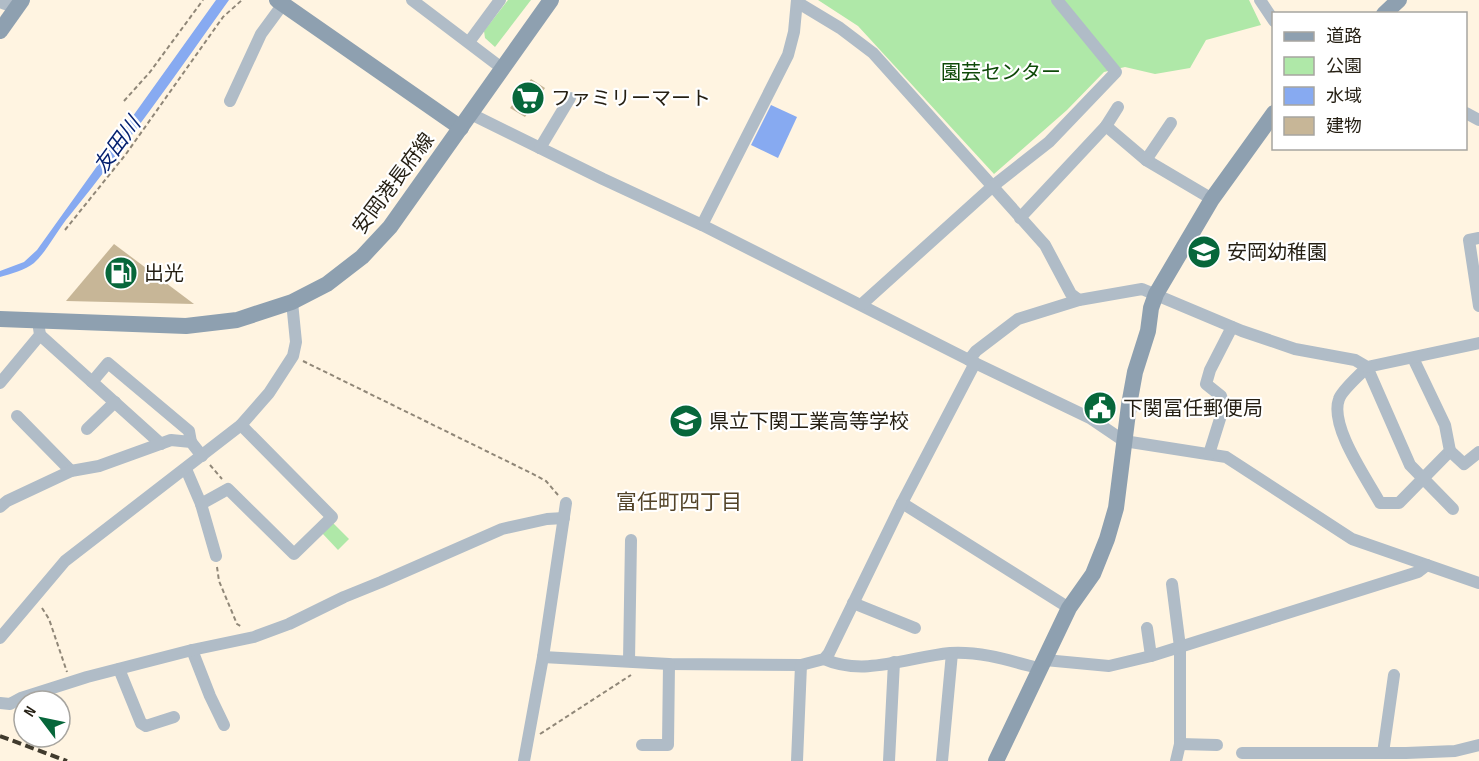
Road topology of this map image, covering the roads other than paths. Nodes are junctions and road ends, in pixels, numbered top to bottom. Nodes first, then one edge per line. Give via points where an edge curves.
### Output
1 (412, 0) edge
2 (500, 0) edge
3 (551, 0) edge
4 (1057, 0) edge
5 (1260, 0) edge
6 (1399, 0) edge
7 (797, 1) edge
8 (0, 2) edge
9 (288, 3) edge
10 (19, 4) edge
11 (1386, 12) edge
12 (1272, 18) edge
13 (0, 31) edge
14 (469, 42) junction
15 (503, 69) junction
16 (570, 98) dead end
17 (230, 101) dead end
18 (1118, 107) dead end
19 (471, 114) junction
20 (1272, 116) edge
21 (1171, 123) dead end
22 (1106, 126) junction
23 (461, 128) junction
24 (540, 148) junction
25 (1146, 160) junction
26 (993, 186) junction
27 (1212, 199) junction
28 (1020, 219) junction
29 (702, 225) junction
30 (1479, 238) edge
31 (1156, 294) junction
32 (1078, 300) junction
33 (292, 302) junction
34 (862, 304) junction
35 (1479, 306) edge
36 (0, 319) edge
37 (1232, 327) junction
38 (39, 328) junction
39 (1479, 343) edge
40 (1413, 358) junction
41 (972, 361) junction
42 (1367, 367) junction
43 (92, 382) junction
44 (0, 383) edge
45 (115, 402) junction
46 (17, 416) dead end
47 (241, 425) junction
48 (87, 429) dead end
49 (1124, 441) junction
50 (191, 442) junction
51 (161, 444) junction
52 (1450, 451) junction
53 (1479, 452) edge
54 (1209, 454) junction
55 (202, 456) junction
56 (186, 469) junction
57 (71, 471) junction
58 (1423, 479) junction
59 (2, 500) edge
60 (566, 503) road end
61 (902, 503) junction
62 (201, 504) junction
63 (1453, 509) dead end
64 (564, 518) junction
65 (631, 540) dead end
66 (216, 556) road end
67 (1427, 565) junction
68 (1479, 583) edge
69 (1172, 584) dead end
70 (853, 603) junction
71 (1069, 608) junction
72 (915, 628) dead end
73 (1148, 628) dead end
74 (0, 638) edge
75 (1180, 647) junction
76 (192, 650) junction
77 (952, 653) junction
78 (1151, 656) junction
79 (543, 657) junction
80 (824, 659) junction
81 (629, 661) junction
82 (894, 662) junction
83 (669, 664) junction
84 (1043, 664) junction
85 (801, 665) junction
86 (119, 669) junction
87 (1394, 675) dead end
88 (0, 704) edge
89 (174, 717) dead end
90 (224, 725) dead end
91 (1180, 744) junction
92 (1217, 745) dead end
93 (1479, 745) edge
94 (642, 746) dead end
95 (1249, 750) dead end
96 (1383, 753) junction
97 (794, 756) edge
98 (524, 761) edge
99 (890, 761) edge
100 (942, 761) edge
101 (996, 761) edge
102 (1176, 761) edge

1 - 14 street
2 - 14 street
3 - 15 street, 安岡港長府線
4 - 26 street via 1116,72 1049,142
5 - 12 street
6 - 11 street
7 - 26 street via 873,53
7 - 29 street via 788,55
8 - 10 street
9 - 17 street via 261,34
9 - 23 street
10 - 13 street
14 - 15 street
15 - 19 street, 安岡港長府線
16 - 24 street
18 - 22 street
19 - 23 street, 安岡港長府線
19 - 24 street
20 - 27 street
21 - 25 street
22 - 25 street
22 - 28 street
23 - 33 street, 安岡港長府線 via 390,227 362,257 327,284
24 - 29 street
25 - 27 street
26 - 28 street
26 - 34 street
27 - 31 street
28 - 32 street via 1045,245
29 - 34 street
30 - 35 street via 1469,240
31 - 32 street via 1142,289
31 - 37 street
31 - 49 street via 1135,372
32 - 41 street via 1018,319 976,351
33 - 38 street, 安岡港長府線 via 237,320 186,326
33 - 47 street via 296,342 293,356 269,393
34 - 41 street
36 - 38 street, 安岡港長府線
37 - 42 street via 1295,349 1355,360
37 - 54 street via 1209,370 1206,384 1221,396 1224,406
38 - 43 street
38 - 44 street
39 - 40 street
40 - 42 street
40 - 52 street via 1445,425
41 - 49 street via 1090,418
41 - 61 street
42 - 58 street via 1410,465
42 - 58 street via 1339,398 1337,412 1342,433 1380,503 1399,503
43 - 45 street
43 - 50 street via 108,363 189,431
45 - 48 street
45 - 51 street
46 - 57 street
47 - 55 street
47 - 62 street via 332,517 294,554 228,489
49 - 54 street
49 - 71 street via 1116,508 1107,539 1093,574
50 - 51 street via 171,440
50 - 55 street
51 - 57 street via 99,466
52 - 53 street via 1464,464
52 - 58 street
54 - 67 street via 1226,457 1352,539
55 - 56 street
56 - 62 street
56 - 74 street via 65,561
57 - 59 street
58 - 63 street
60 - 64 street
61 - 70 street
61 - 71 street
62 - 66 street
64 - 76 street via 502,529 289,624 254,637
64 - 79 street
65 - 81 street
67 - 68 street
67 - 75 street via 1418,572
69 - 75 street
70 - 72 street
70 - 80 street
71 - 84 street
73 - 78 street
75 - 78 street
75 - 91 street
76 - 86 street
76 - 90 street
77 - 82 street
77 - 84 street
77 - 100 street
78 - 84 street via 1109,666
79 - 81 street
79 - 98 street
80 - 82 street via 837,665 867,667
80 - 85 street
81 - 83 street
82 - 99 street
83 - 85 street
83 - 94 street via 668,745
84 - 101 street
85 - 97 street
86 - 88 street
86 - 89 street via 141,723 146,726
87 - 96 street
91 - 92 street
91 - 102 street
93 - 96 street via 1455,751
95 - 96 street

